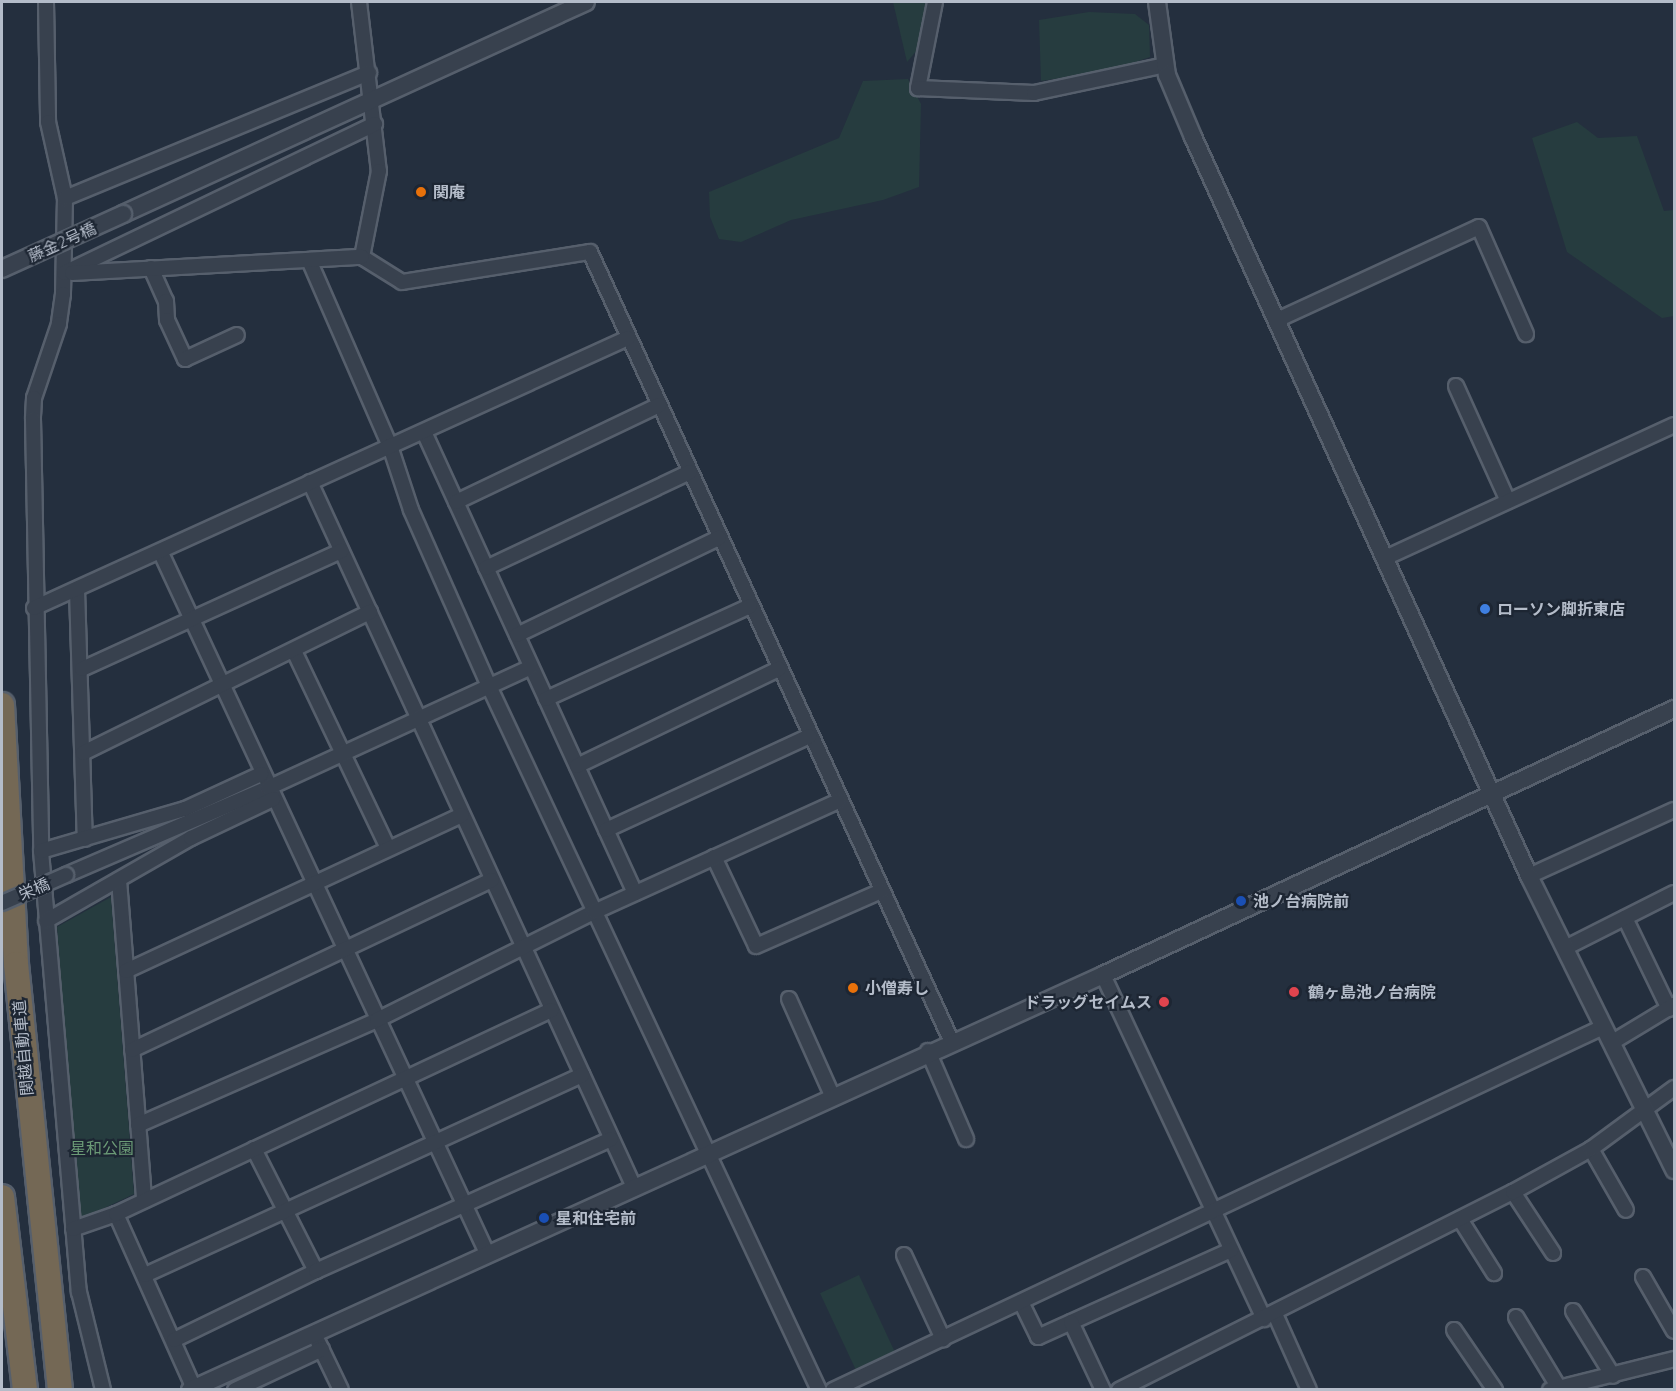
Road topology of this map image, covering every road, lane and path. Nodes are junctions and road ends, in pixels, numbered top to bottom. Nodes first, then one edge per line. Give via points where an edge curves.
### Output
1 (46, 2) edge
2 (359, 2) edge
3 (586, 2) edge
4 (935, 2) edge
5 (1158, 2) edge
6 (1166, 65) junction
7 (369, 73) junction
8 (373, 99) junction
9 (375, 124) junction
10 (65, 198) junction
11 (362, 257) junction
12 (309, 260) junction
13 (151, 268) junction
14 (2, 269) edge
15 (64, 273) junction
16 (1277, 320) junction
17 (1526, 334) dead end
18 (237, 335) dead end
19 (628, 338) junction
20 (1456, 386) dead end
21 (659, 405) junction
22 (1674, 425) edge
23 (424, 432) junction
24 (390, 446) junction
25 (690, 472) junction
26 (310, 482) junction
27 (1508, 501) junction
28 (456, 502) junction
29 (719, 538) junction
30 (341, 551) junction
31 (161, 553) junction
32 (1385, 558) junction
33 (486, 568) junction
34 (78, 590) junction
35 (750, 606) junction
36 (34, 608) junction
37 (370, 612) junction
38 (191, 620) junction
39 (517, 635) junction
40 (294, 651) junction
41 (531, 667) junction
42 (82, 669) junction
43 (778, 669) junction
44 (489, 686) junction
45 (223, 687) junction
46 (546, 699) junction
47 (2, 705) edge
48 (1674, 709) edge
49 (418, 719) junction
50 (809, 736) junction
51 (83, 753) junction
52 (344, 753) junction
53 (577, 766) junction
54 (261, 774) junction
55 (271, 793) junction
56 (1491, 793) junction
57 (839, 801) junction
58 (1674, 810) edge
59 (462, 815) junction
60 (606, 830) junction
61 (86, 838) junction
62 (388, 848) junction
63 (41, 851) junction
64 (714, 857) junction
65 (1529, 876) junction
66 (119, 880) junction
67 (492, 880) junction
68 (313, 884) junction
69 (881, 891) junction
70 (635, 893) junction
71 (1674, 893) edge
72 (2, 903) edge
73 (594, 912) junction
74 (1625, 918) junction
75 (46, 921) junction
76 (523, 946) junction
77 (1565, 948) junction
78 (344, 950) junction
79 (126, 971) junction
80 (1103, 975) junction
81 (789, 999) dead end
82 (1672, 1007) edge
83 (552, 1010) junction
84 (377, 1020) junction
85 (1603, 1027) junction
86 (951, 1041) junction
87 (1611, 1043) junction
88 (132, 1050) junction
89 (928, 1051) junction
90 (582, 1075) junction
91 (405, 1078) junction
92 (1674, 1088) edge
93 (832, 1095) junction
94 (1642, 1110) junction
95 (138, 1125) junction
96 (611, 1139) junction
97 (966, 1139) dead end
98 (434, 1141) junction
99 (254, 1149) junction
100 (1591, 1149) junction
101 (709, 1151) junction
102 (1674, 1170) edge
103 (633, 1185) junction
104 (1513, 1191) junction
105 (2, 1197) edge
106 (144, 1200) junction
107 (463, 1203) junction
108 (286, 1210) junction
109 (1626, 1210) dead end
110 (1212, 1212) junction
111 (116, 1214) junction
112 (1460, 1219) junction
113 (73, 1229) junction
114 (1231, 1250) junction
115 (487, 1253) junction
116 (1553, 1253) dead end
117 (904, 1255) dead end
118 (316, 1271) junction
119 (1494, 1273) dead end
120 (145, 1275) junction
121 (1643, 1277) dead end
122 (1021, 1302) junction
123 (1573, 1311) dead end
124 (1270, 1316) junction
125 (1516, 1317) dead end
126 (1071, 1322) junction
127 (1454, 1330) dead end
128 (1674, 1330) edge
129 (313, 1333) junction
130 (943, 1339) junction
131 (174, 1340) junction
132 (322, 1349) junction
133 (1674, 1359) edge
134 (1613, 1376) junction
135 (259, 1384) edge
136 (25, 1389) edge
137 (60, 1389) edge
138 (103, 1389) edge
139 (192, 1389) edge
140 (235, 1389) edge
141 (341, 1389) edge
142 (819, 1389) edge
143 (832, 1389) edge
144 (1103, 1389) edge
145 (1119, 1389) edge
146 (1309, 1389) edge
147 (1495, 1389) edge
148 (1554, 1389) edge

1 - 10 street via 48,122
2 - 7 street
3 - 8 street, 藤金2号橋
4 - 6 street via 918,88 1034,93
5 - 6 street
6 - 16 street via 1193,137
7 - 8 street
7 - 10 street
8 - 9 street
8 - 14 street, 藤金2号橋, bridge
9 - 11 street via 379,171
9 - 15 street
10 - 15 street
11 - 12 street
11 - 19 street via 402,282 590,252
12 - 13 street
12 - 24 street
13 - 15 street
13 - 18 street via 166,301 167,320 185,359
15 - 36 street via 59,324 34,398
16 - 17 street via 1479,227
16 - 32 street
19 - 21 street
19 - 23 street
20 - 27 street
21 - 25 street
21 - 28 street
22 - 27 street
23 - 24 street
23 - 28 street
24 - 26 street
24 - 44 street via 411,510
25 - 29 street
25 - 33 street
26 - 30 street
26 - 31 street
27 - 32 street
28 - 33 street
29 - 35 street
29 - 39 street
30 - 37 street
30 - 38 street
31 - 34 street
31 - 38 street
32 - 56 street
33 - 39 street
34 - 36 street
34 - 42 street
35 - 43 street
35 - 46 street
36 - 63 street
37 - 40 street
37 - 49 street
38 - 42 street
38 - 45 street
39 - 41 street
40 - 45 street
40 - 52 street
41 - 44 street
41 - 46 street
42 - 51 street
43 - 50 street
43 - 53 street
44 - 49 street
44 - 73 street
45 - 51 street
45 - 54 street
46 - 53 street
47 - 137 highway, 関越自動車道 via 16,964
48 - 56 street
49 - 52 street
49 - 59 street
50 - 57 street
50 - 60 street
51 - 61 street
52 - 55 street
52 - 62 street
53 - 60 street
54 - 55 street
54 - 61 street via 185,809
55 - 66 street
55 - 68 street
55 - 72 street, 栄橋, bridge
56 - 65 street
56 - 80 street
57 - 64 street
57 - 69 street
58 - 65 street
59 - 62 street
59 - 67 street
60 - 70 street
61 - 63 street
62 - 68 street
63 - 75 street
64 - 69 street via 756,946
64 - 70 street
65 - 77 street
66 - 75 street
66 - 79 street
67 - 76 street
67 - 78 street
68 - 78 street
68 - 79 street
69 - 86 street
70 - 73 street
71 - 74 street
73 - 76 street
73 - 101 street
74 - 77 street
74 - 82 street
75 - 113 street
76 - 83 street
76 - 84 street
77 - 85 street
78 - 84 street
78 - 88 street
79 - 88 street
80 - 86 street
80 - 110 street
81 - 93 street
82 - 87 street
83 - 90 street
83 - 91 street
84 - 91 street
84 - 95 street
85 - 87 street
85 - 110 street
86 - 89 street
87 - 94 street
88 - 95 street
89 - 93 street
89 - 97 street
90 - 96 street
90 - 98 street
91 - 98 street
91 - 99 street
92 - 94 street
93 - 101 street
94 - 100 street
94 - 102 street
95 - 106 street
96 - 103 street
96 - 107 street
98 - 107 street
98 - 108 street
99 - 106 street
99 - 108 street
100 - 104 street
100 - 109 street
101 - 103 street
101 - 142 street
103 - 115 street
104 - 112 street
104 - 116 street
105 - 136 highway
106 - 111 street
107 - 115 street
107 - 118 street
108 - 118 street
108 - 120 street
110 - 114 street
110 - 122 street
111 - 113 street
111 - 120 street
112 - 119 street
112 - 124 street
113 - 138 street via 79,1292
114 - 124 street
114 - 126 street
115 - 129 street
117 - 130 street
118 - 131 street
120 - 131 street
121 - 128 street
122 - 126 street via 1038,1337
122 - 130 street
123 - 134 street
124 - 145 street
124 - 146 street
125 - 148 street
126 - 144 street
127 - 147 street
129 - 132 street
129 - 139 street
130 - 143 street
131 - 139 street
132 - 135 street
132 - 141 street
133 - 134 street
134 - 148 street
135 - 140 street

